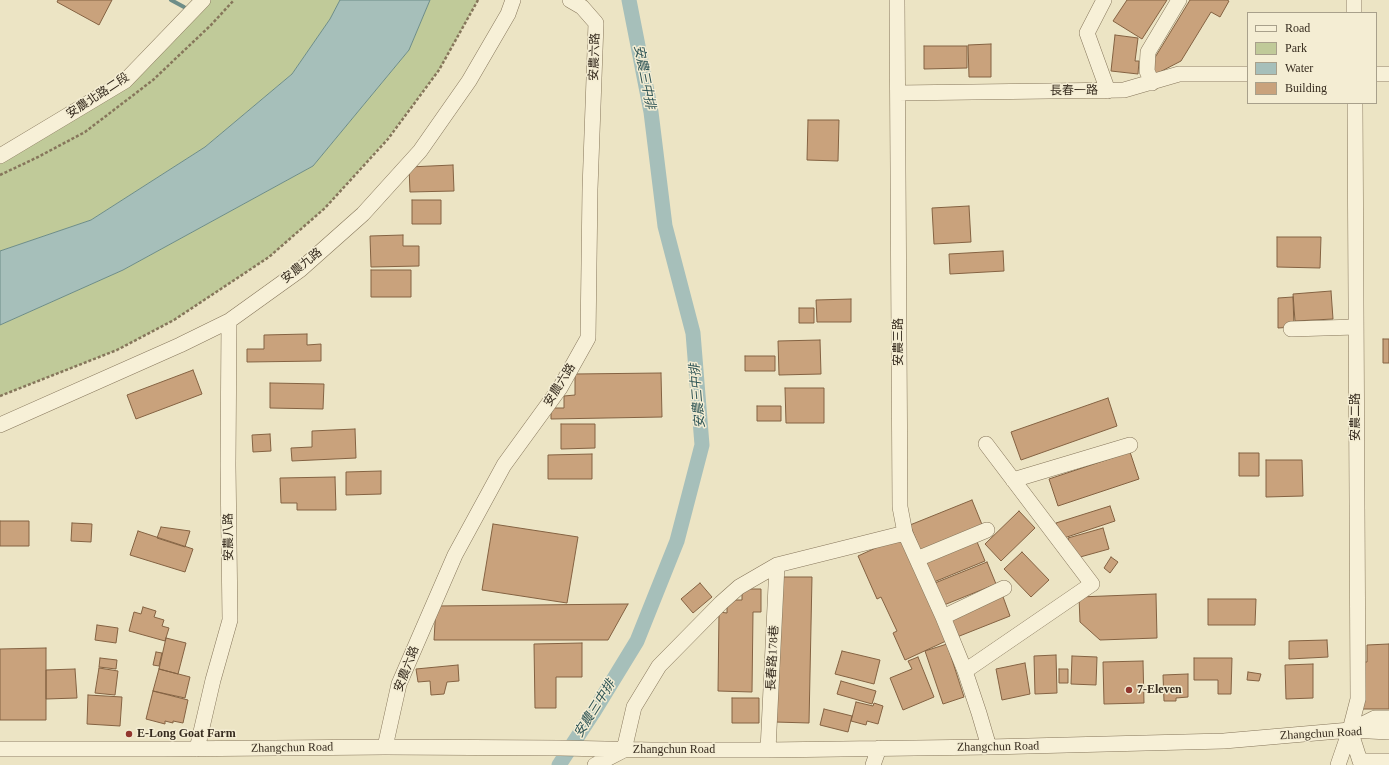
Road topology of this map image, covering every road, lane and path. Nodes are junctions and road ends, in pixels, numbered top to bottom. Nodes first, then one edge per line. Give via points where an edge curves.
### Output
1 (478, 0) edge
2 (513, 0) edge
3 (570, 0) edge
4 (897, 0) edge
5 (1104, 0) edge
6 (1179, 0) edge
7 (1354, 0) edge
8 (199, 1) edge
9 (1354, 12) edge
10 (1247, 74) edge
11 (1377, 74) edge
12 (1389, 74) edge
13 (1152, 82) junction
14 (1108, 91) junction
15 (898, 93) junction
16 (1355, 104) edge
17 (0, 156) edge
18 (229, 321) junction
19 (1356, 327) junction
20 (1291, 329) dead end
21 (0, 396) edge
22 (0, 425) edge
23 (986, 444) dead end
24 (1130, 445) dead end
25 (1013, 480) junction
26 (987, 530) dead end
27 (905, 533) junction
28 (917, 559) junction
29 (777, 565) junction
30 (1004, 588) dead end
31 (943, 617) junction
32 (965, 671) junction
33 (1389, 718) edge
34 (1350, 730) junction
35 (1389, 732) edge
36 (385, 747) junction
37 (879, 748) junction
38 (989, 748) junction
39 (0, 749) edge
40 (197, 749) junction
41 (624, 750) junction
42 (768, 750) junction
43 (1389, 761) edge
44 (595, 765) edge
45 (873, 765) edge
46 (1338, 765) edge

1 - 21 path via 439,70 388,138 325,208 268,257 174,320 117,350
2 - 18 street, 安農九路 via 508,14 469,81 420,151 363,214 300,270
3 - 36 street, 安農六路 via 582,7 596,23 588,338 560,388 504,465 454,555 398,684
4 - 15 street, 安農三路
5 - 14 street via 1087,33
6 - 13 street via 1148,52 1147,71
7 - 9 street
8 - 17 street, 安農北路二段 via 125,81
10 - 13 street, 長春一路 via 1180,74
11 - 12 street
13 - 14 street, 長春一路 via 1124,90
14 - 15 street, 長春一路
15 - 27 street, 安農三路 via 900,507
16 - 19 street, 安農二路
18 - 22 street, 安農九路
18 - 40 street, 安農八路 via 230,620
19 - 20 street
19 - 34 street, 安農二路 via 1358,700
23 - 25 street
24 - 25 street
25 - 32 street via 1092,584
26 - 28 street
27 - 28 street, 安農三路
27 - 29 street
28 - 31 street, 安農三路
29 - 41 street via 739,587 659,666 634,707
29 - 42 street, 長春路178巷
30 - 31 street
31 - 32 street, 安農三路
32 - 38 street, 安農三路
33 - 34 street via 1375,718
34 - 35 street, Zhangchun Road
34 - 38 street, Zhangchun Road via 1224,740
34 - 43 street via 1360,761
34 - 46 street, 安農二路
36 - 40 street, Zhangchun Road
36 - 41 street, Zhangchun Road
37 - 38 street, Zhangchun Road
37 - 42 street, Zhangchun Road
37 - 45 street
39 - 40 street, Zhangchun Road
41 - 42 street, Zhangchun Road
41 - 44 street

